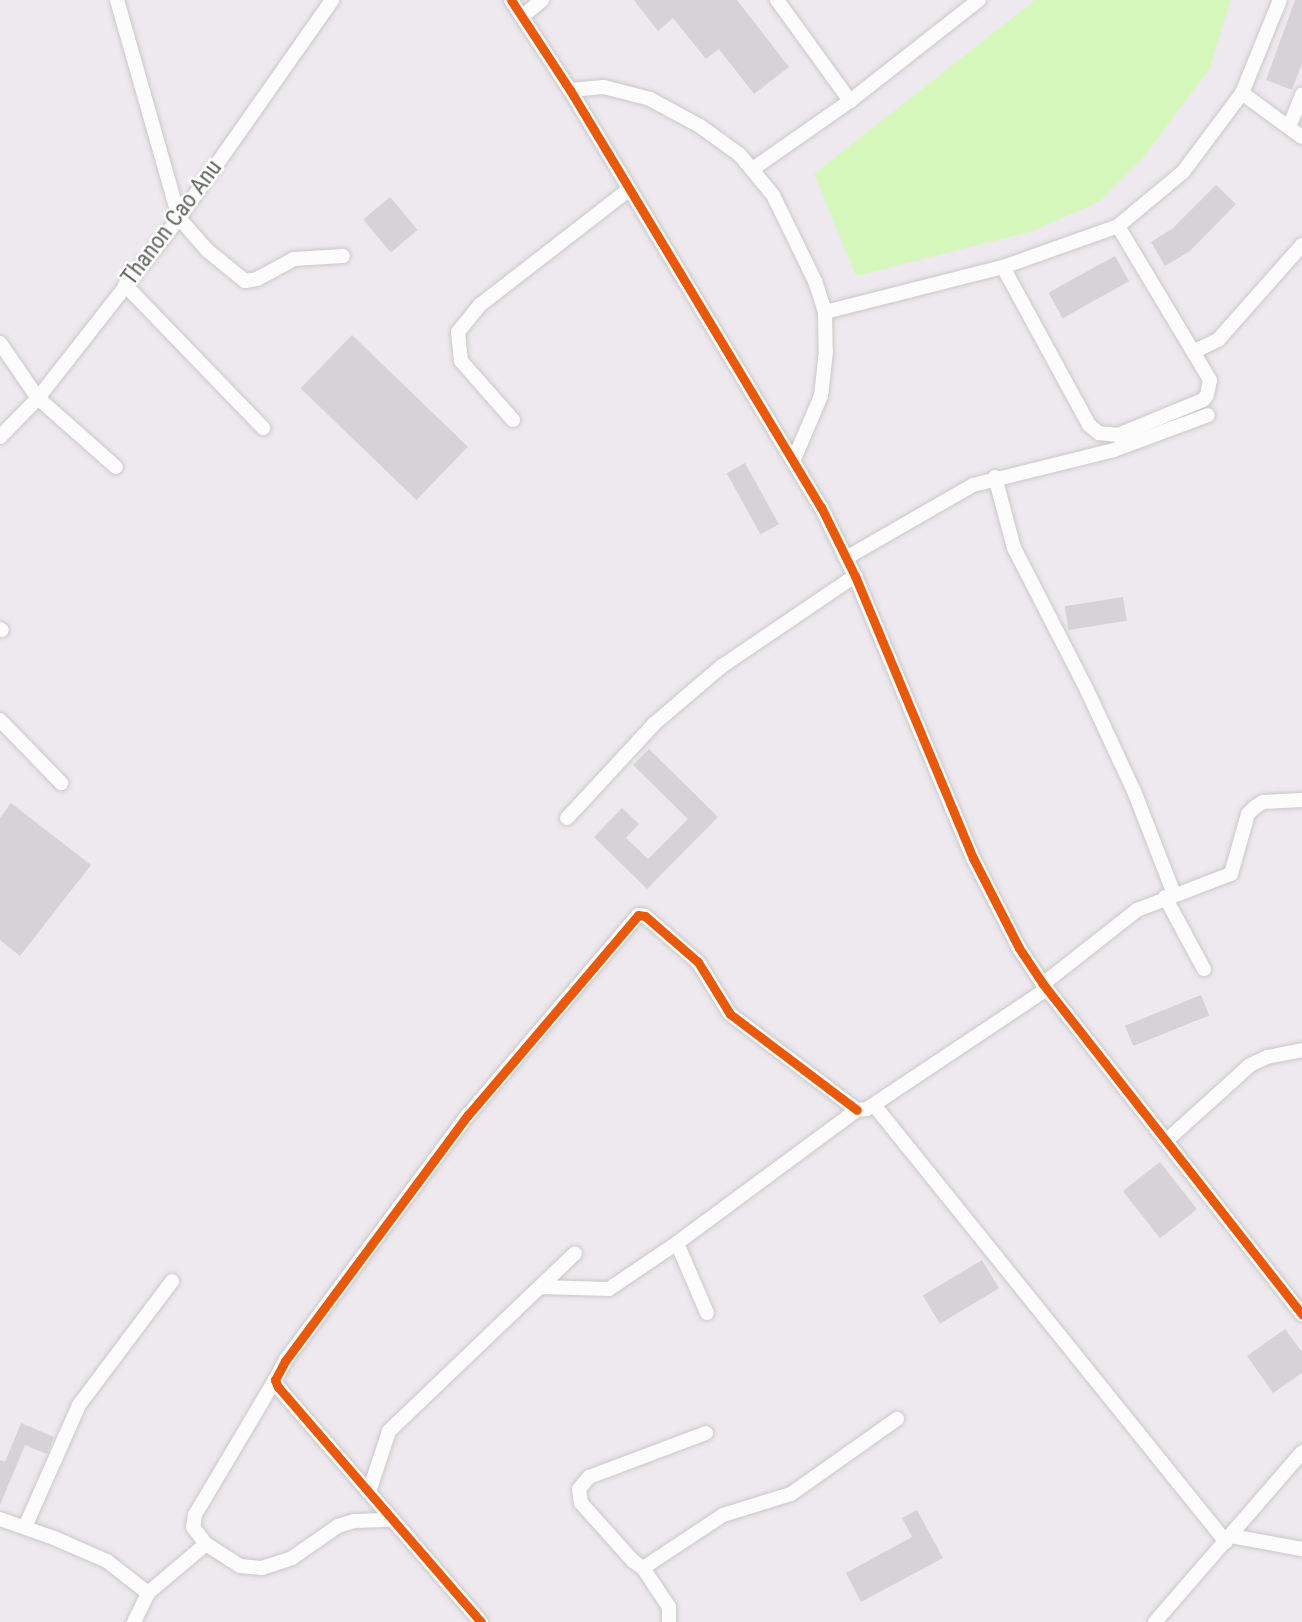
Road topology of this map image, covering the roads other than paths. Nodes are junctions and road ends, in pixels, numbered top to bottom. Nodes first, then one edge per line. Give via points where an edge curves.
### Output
1 (117, 0) edge
2 (332, 0) edge
3 (511, 0) edge
4 (542, 0) edge
5 (777, 0) edge
6 (979, 0) edge
7 (1280, 0) edge
8 (523, 16) junction
9 (570, 90) junction
10 (1242, 93) junction
11 (1302, 95) edge
12 (850, 101) junction
13 (1289, 127) junction
14 (1302, 137) edge
15 (754, 168) junction
16 (628, 190) junction
17 (179, 218) junction
18 (1118, 226) junction
19 (1302, 245) edge
20 (343, 256) dead end
21 (1003, 267) junction
22 (125, 285) junction
23 (825, 312) junction
24 (0, 343) edge
25 (1195, 351) junction
26 (38, 398) junction
27 (1208, 415) dead end
28 (513, 420) dead end
29 (264, 428) dead end
30 (0, 438) edge
31 (794, 459) junction
32 (116, 467) dead end
33 (995, 477) junction
34 (846, 558) junction
35 (855, 576) junction
36 (0, 720) edge
37 (61, 783) dead end
38 (1302, 800) edge
39 (567, 818) dead end
40 (1170, 895) junction
41 (1204, 969) dead end
42 (1045, 986) junction
43 (1302, 1050) edge
44 (874, 1105) junction
45 (857, 1110) junction
46 (1166, 1141) junction
47 (677, 1243) junction
48 (575, 1253) dead end
49 (172, 1281) dead end
50 (540, 1287) junction
51 (707, 1314) dead end
52 (1302, 1314) edge
53 (275, 1380) junction
54 (897, 1419) dead end
55 (706, 1433) dead end
56 (1302, 1452) edge
57 (369, 1492) junction
58 (0, 1519) edge
59 (393, 1520) junction
60 (25, 1527) junction
61 (1228, 1539) junction
62 (206, 1545) junction
63 (1302, 1549) edge
64 (643, 1568) junction
65 (148, 1593) junction
66 (134, 1622) edge
67 (481, 1622) edge
68 (669, 1622) edge
69 (1155, 1622) edge

1 - 17 street
2 - 17 street, Thanon Cao Anu
3 - 8 street
4 - 8 street
5 - 12 street
6 - 12 street
7 - 10 street
8 - 9 street
9 - 15 street via 604,87 650,99 700,126
9 - 16 street
10 - 13 street
10 - 18 street via 1183,172
11 - 13 street
12 - 15 street
13 - 14 street
15 - 23 street via 773,195
16 - 28 street via 480,305 458,332 461,360
16 - 31 street
17 - 20 street via 207,250 245,281 294,259
17 - 22 street, Thanon Cao Anu
18 - 21 street
18 - 25 street
19 - 25 street via 1218,340
21 - 23 street
21 - 25 street via 1089,425 1099,433 1118,435 1203,400 1210,380
22 - 26 street, Thanon Cao Anu
22 - 29 street
23 - 31 street via 821,396
24 - 26 street
26 - 30 street, Thanon Cao Anu
26 - 32 street
27 - 33 street via 1114,450
31 - 34 street
33 - 34 street
33 - 40 street via 1014,548 1134,791
34 - 35 street
35 - 39 street via 722,666 654,724
35 - 42 street via 973,858 1019,948
36 - 37 street
38 - 40 street via 1264,802 1255,807 1248,814 1231,874
40 - 41 street
40 - 42 street via 1137,910
42 - 44 street
42 - 46 street
43 - 46 street via 1250,1065
44 - 45 street
44 - 61 street
45 - 47 street
45 - 53 street via 730,1014 698,962 645,916 638,915 468,1115
46 - 52 street
47 - 50 street via 609,1289
47 - 51 street
48 - 50 street
49 - 60 street via 79,1405
50 - 57 street via 389,1431
53 - 57 street
53 - 62 street via 195,1515 193,1527
54 - 64 street via 791,1494 723,1515
55 - 64 street via 589,1477 579,1489 581,1503
56 - 61 street
57 - 59 street
58 - 60 street
59 - 62 street via 338,1526 292,1558 262,1568 240,1566
59 - 67 street
60 - 65 street via 107,1561
61 - 63 street
61 - 69 street
62 - 65 street
64 - 68 street via 668,1608
65 - 66 street

